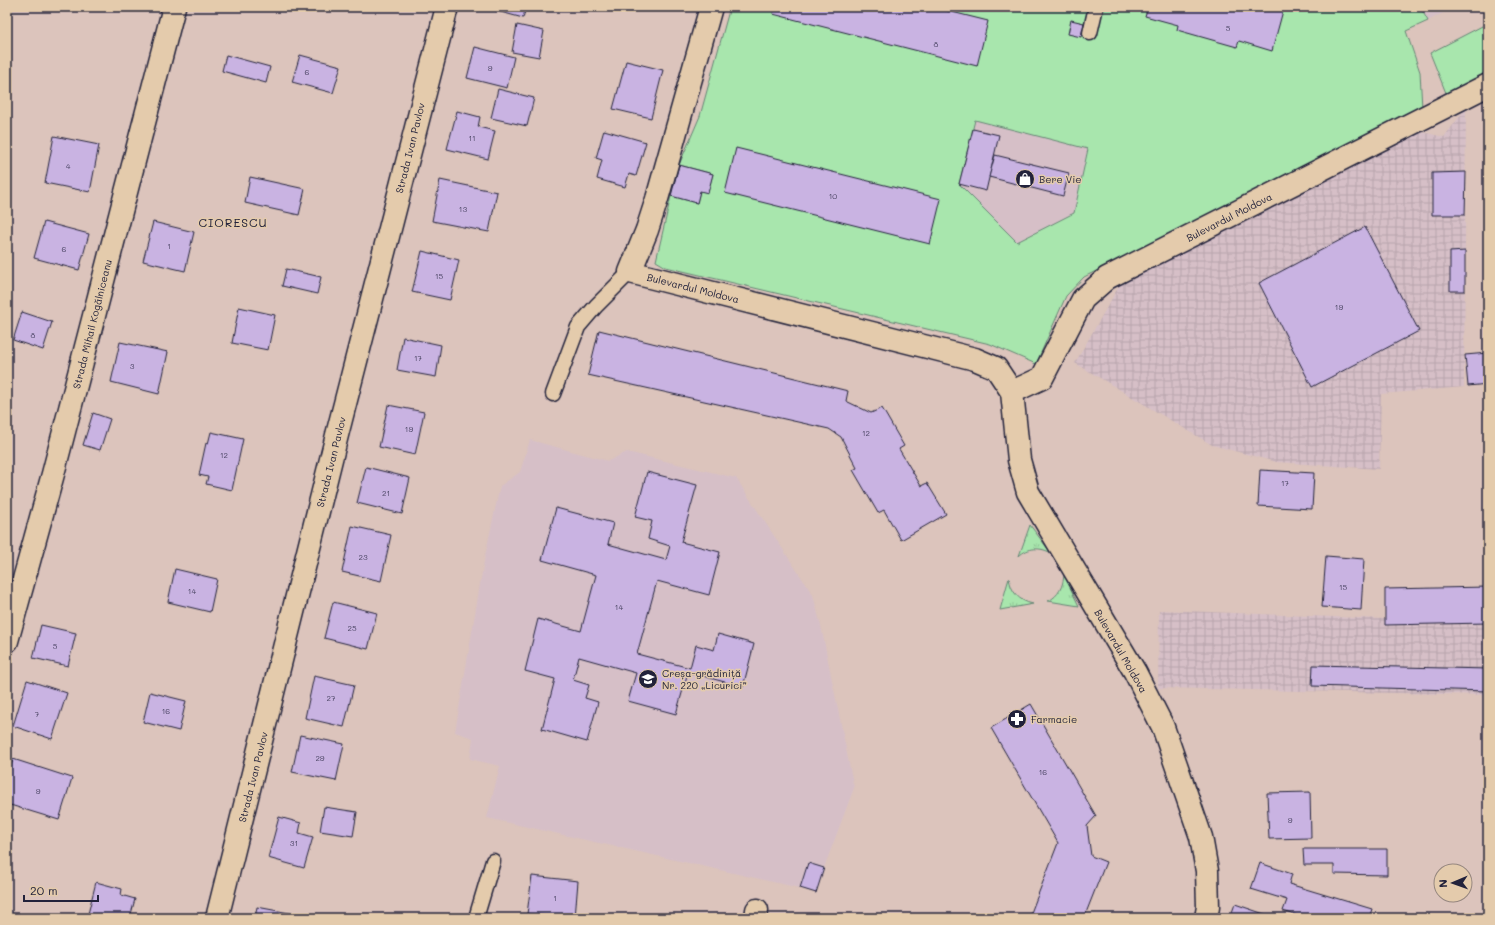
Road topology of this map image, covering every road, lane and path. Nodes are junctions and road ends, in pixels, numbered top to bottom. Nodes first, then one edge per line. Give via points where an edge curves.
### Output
1 (174, 7) edge
2 (446, 7) edge
3 (711, 7) edge
4 (1096, 7) edge
5 (1090, 33) dead end
6 (1488, 85) edge
7 (630, 272) junction
8 (1012, 392) junction
9 (553, 394) dead end
10 (7, 641) edge
11 (493, 861) dead end
12 (217, 918) edge
13 (476, 918) edge
14 (1206, 918) edge

1 - 10 street, Strada Mihail Kogălniceanu
2 - 12 street, Strada Ivan Pavlov
3 - 7 street via 657,199
4 - 5 lane
6 - 8 street, Bulevardul Moldova via 1107,278 1083,299 1042,378
7 - 8 street, Bulevardul Moldova via 975,359 996,368
7 - 9 lane via 578,327
8 - 14 street, Bulevardul Moldova via 1019,460 1028,492 1135,672 1163,727 1201,838 1207,872
11 - 13 lane

